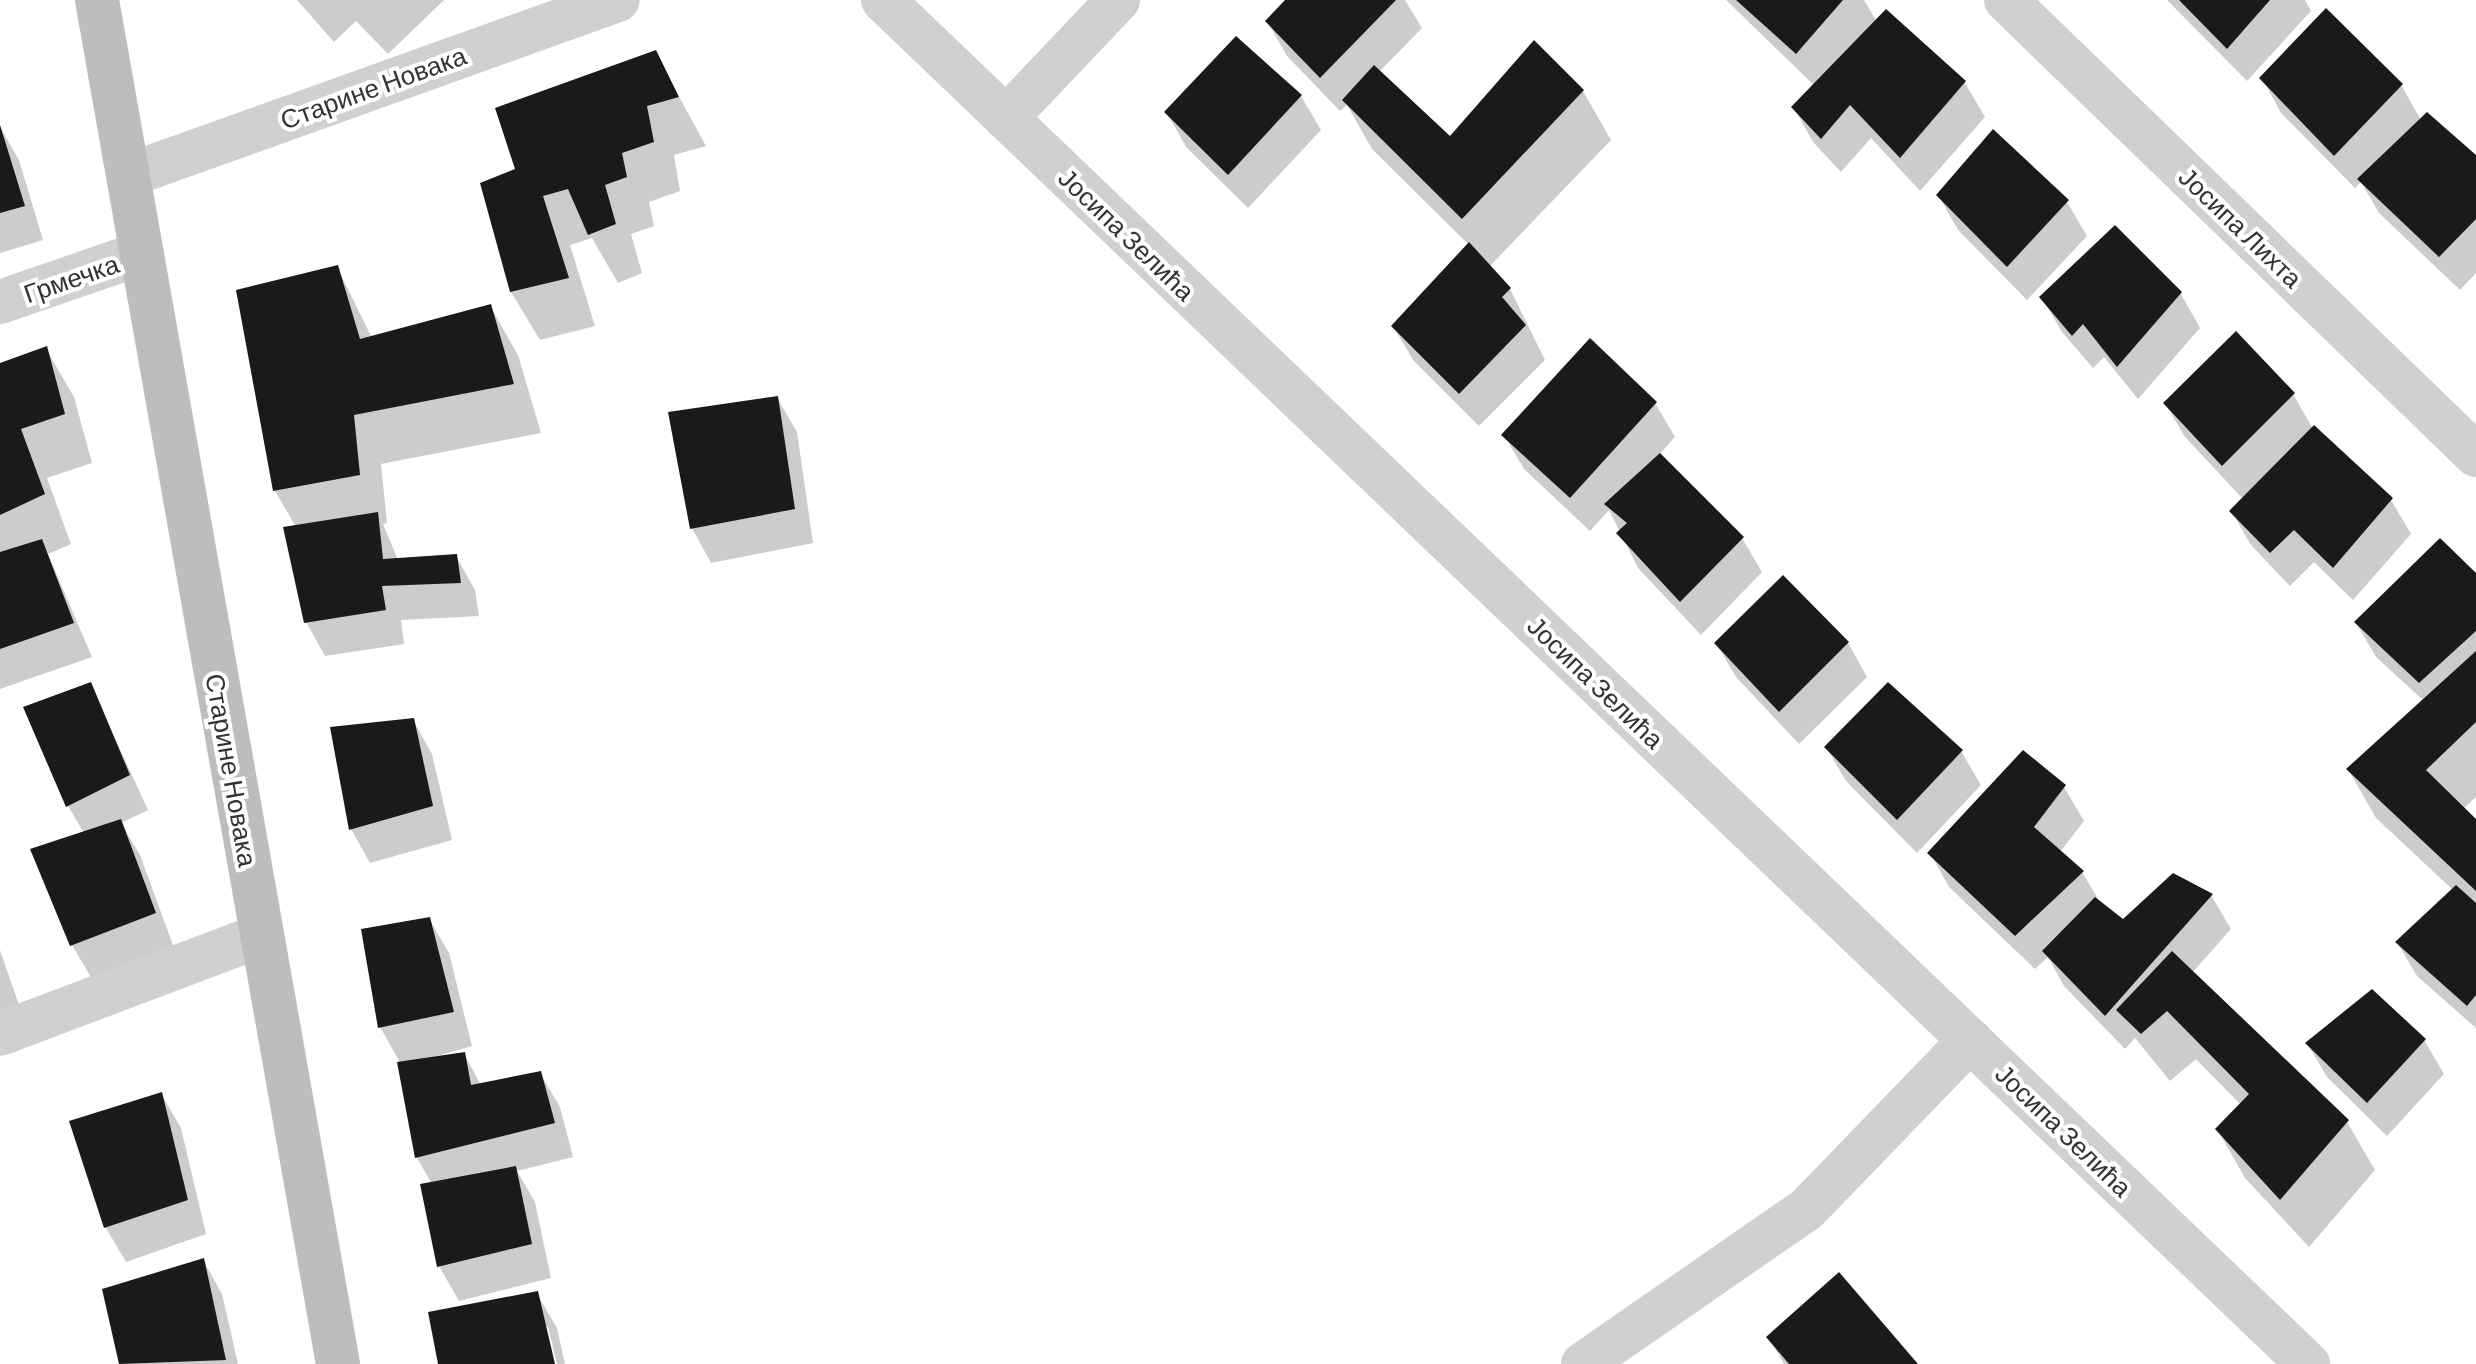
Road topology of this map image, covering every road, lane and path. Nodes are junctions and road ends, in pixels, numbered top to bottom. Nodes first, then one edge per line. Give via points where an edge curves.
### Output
1 (97, 0) edge
2 (618, 0) edge
3 (883, 0) edge
4 (1118, 0) edge
5 (2006, 0) edge
6 (1006, 118) junction
7 (129, 175) junction
8 (142, 253) junction
9 (0, 302) edge
10 (2476, 455) edge
11 (260, 936) junction
12 (0, 1034) edge
13 (1970, 1040) junction
14 (338, 1364) edge
15 (1583, 1364) edge
16 (2308, 1364) edge

1 - 7 street, Старине Новака
2 - 7 street, Старине Новака
3 - 6 street, Јосипа Зелића
4 - 6 street
5 - 10 street, Јосипа Лихта
6 - 13 street, Јосипа Зелића
7 - 8 street, Старине Новака
8 - 9 street, Грмечка
8 - 11 street, Старине Новака
11 - 12 street
11 - 14 street, Старине Новака
13 - 15 street via 1807,1209
13 - 16 street, Јосипа Зелића

